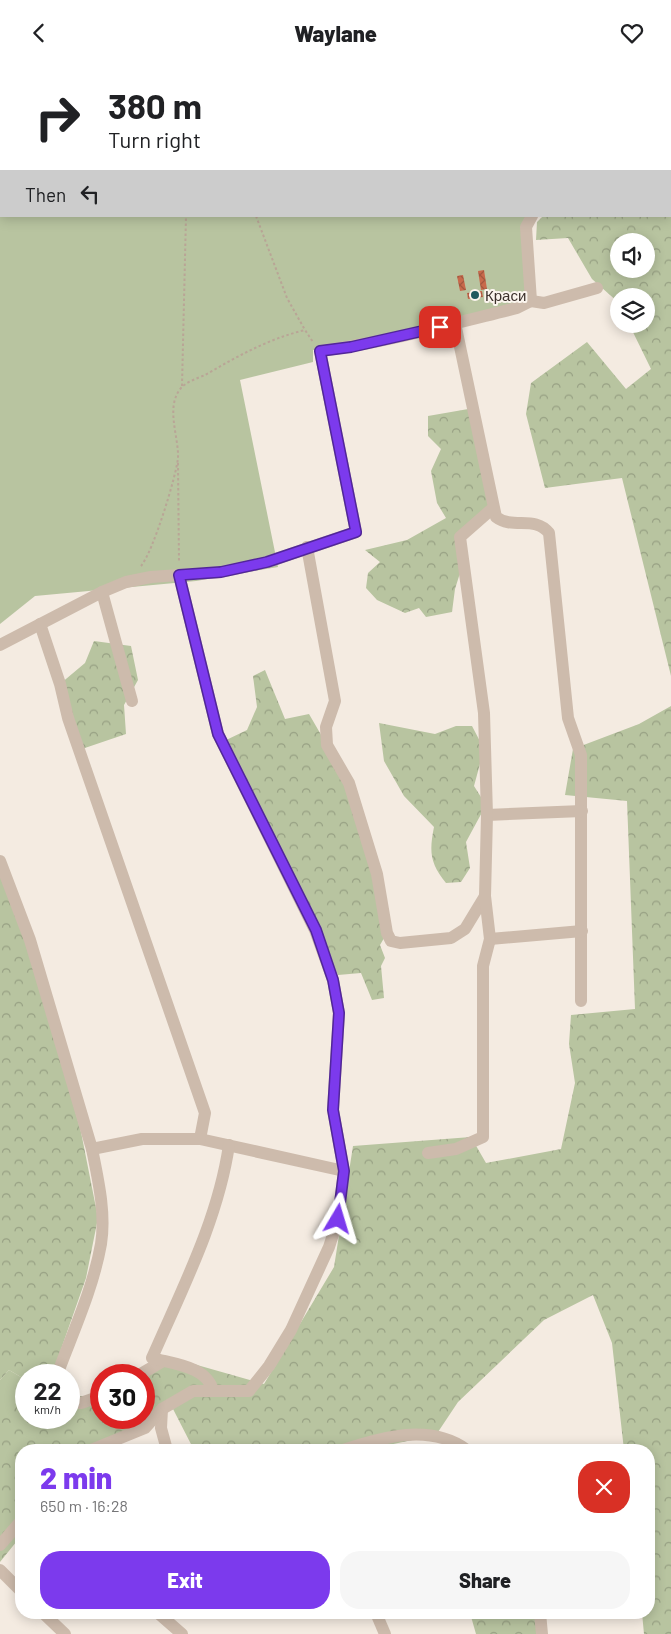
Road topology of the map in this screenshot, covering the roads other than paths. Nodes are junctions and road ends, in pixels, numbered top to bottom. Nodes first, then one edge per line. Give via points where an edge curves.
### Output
1 (531, 217) edge
2 (597, 288) dead end
3 (531, 301) junction
4 (455, 323) junction
5 (493, 508) junction
6 (307, 547) junction
7 (179, 575) junction
8 (102, 591) junction
9 (40, 624) junction
10 (0, 645) edge
11 (132, 701) dead end
12 (582, 811) junction
13 (487, 815) junction
14 (0, 861) edge
15 (486, 896) junction
16 (582, 931) junction
17 (490, 939) junction
18 (581, 1001) dead end
19 (200, 1139) junction
20 (229, 1145) junction
21 (92, 1149) junction
22 (428, 1153) dead end
23 (344, 1171) junction
24 (163, 1361) junction
25 (62, 1364) edge
26 (155, 1365) edge
27 (213, 1391) junction
28 (162, 1409) junction
29 (106, 1444) edge
30 (165, 1444) edge
31 (365, 1444) edge
32 (458, 1444) edge
33 (15, 1528) edge
34 (0, 1545) edge
35 (0, 1570) edge
36 (15, 1585) edge
37 (49, 1619) edge
38 (165, 1619) edge
39 (379, 1619) edge
40 (541, 1619) edge
41 (65, 1634) edge
42 (182, 1634) edge
43 (385, 1634) edge
44 (542, 1634) edge

1 - 3 street via 526,227
2 - 3 street via 544,303
3 - 4 street via 517,308
4 - 5 street
4 - 6 street via 320,351 356,532
5 - 12 street via 502,522 543,525 549,533 568,718 581,755
5 - 13 street via 460,537 484,713
6 - 7 street via 267,562 221,572
6 - 15 street via 336,701 326,727 327,745 352,792 377,874 386,933 391,941 400,943 451,938 465,929
7 - 8 street via 151,577
7 - 23 street via 218,734 316,930 333,980 339,1013 333,1110
8 - 9 street
8 - 11 street
9 - 10 street
9 - 19 street via 68,718 205,1113
12 - 13 street
12 - 16 street
13 - 15 street
14 - 21 street via 30,940
15 - 17 street
16 - 17 street
16 - 18 street
17 - 22 street via 483,966 483,1137 456,1149
19 - 20 street
19 - 21 street via 142,1139
20 - 23 street
20 - 24 street via 224,1180 196,1257 152,1358
21 - 25 street via 101,1194 101,1243 91,1284
23 - 27 street via 338,1219 329,1247 291,1330 249,1391
24 - 26 street
24 - 27 street via 200,1372 211,1380
27 - 28 street via 193,1391
28 - 29 street via 145,1428
28 - 30 street via 160,1428
31 - 32 street via 419,1434 448,1438
33 - 34 street
35 - 36 street
37 - 41 street
38 - 42 street
39 - 43 street
40 - 44 street

